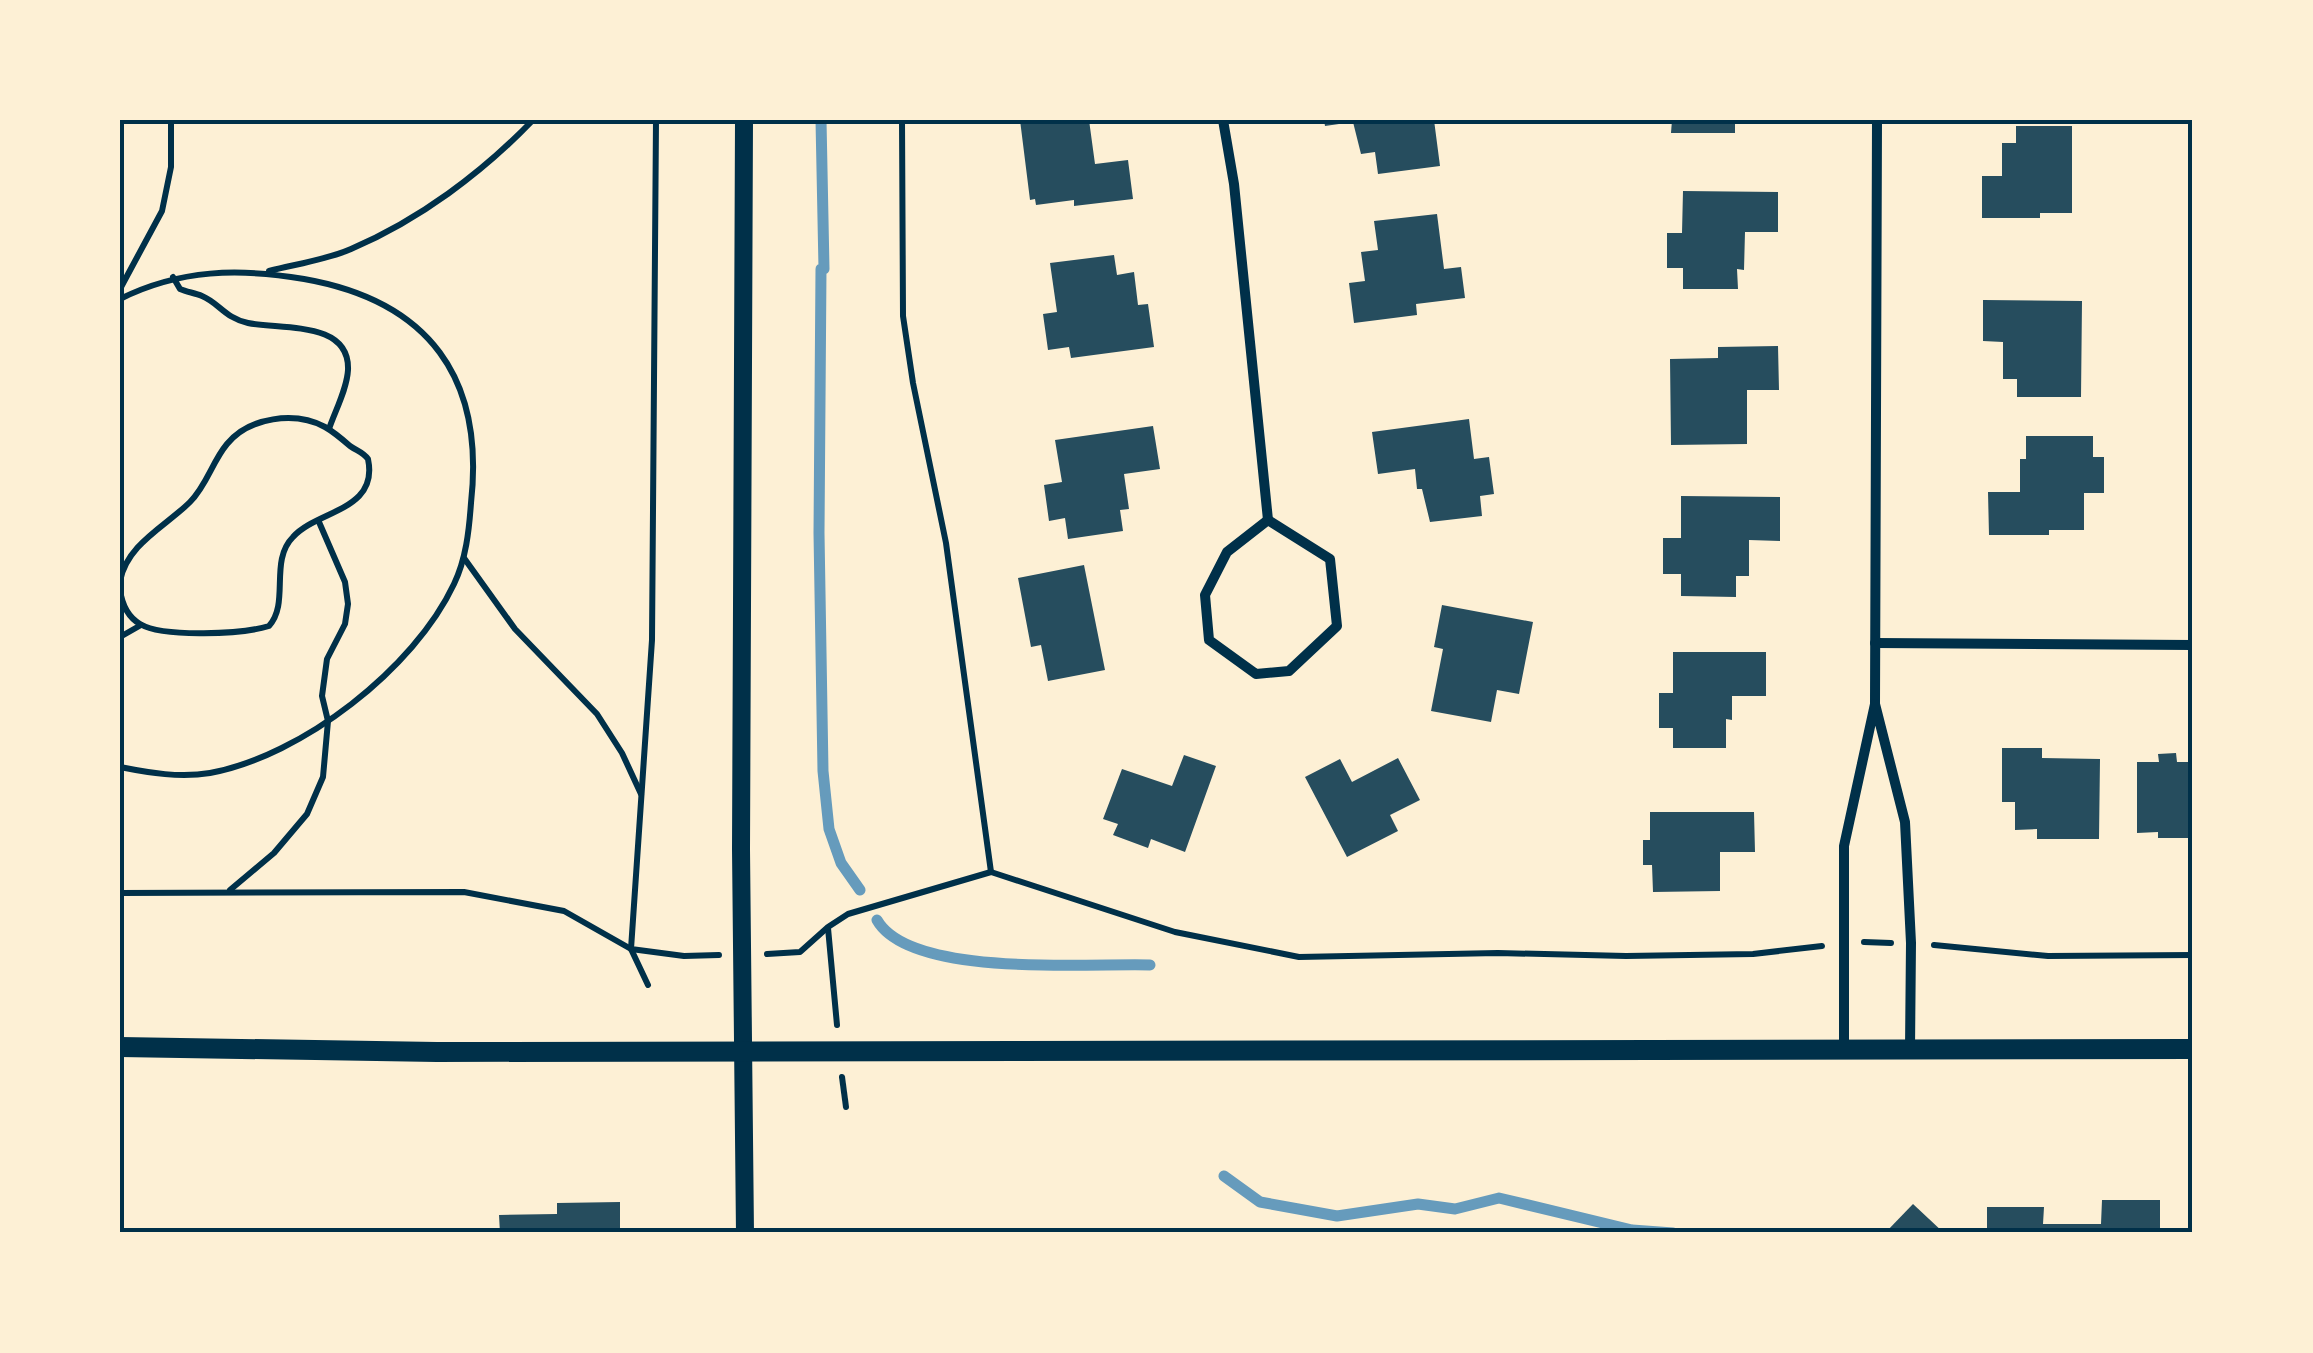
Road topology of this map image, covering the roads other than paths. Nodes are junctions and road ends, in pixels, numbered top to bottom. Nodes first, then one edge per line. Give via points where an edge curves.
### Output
1 (744, 120) edge
2 (1223, 120) edge
3 (1876, 120) edge
4 (1268, 520) junction
5 (1875, 643) junction
6 (2193, 645) edge
7 (1875, 704) junction
8 (120, 1047) edge
9 (746, 1049) junction
10 (2193, 1049) edge
11 (1910, 1050) junction
12 (1844, 1051) junction
13 (745, 1233) edge

1 - 9 street
2 - 4 street
3 - 5 street
4 - 4 street via 1227,552 1205,595 1209,640 1256,674 1289,670 1337,626 1330,560
5 - 6 street
5 - 7 street
7 - 11 street via 1905,822
7 - 12 street via 1844,846
8 - 9 main road
9 - 12 main road
9 - 13 street
10 - 11 main road
11 - 12 main road

